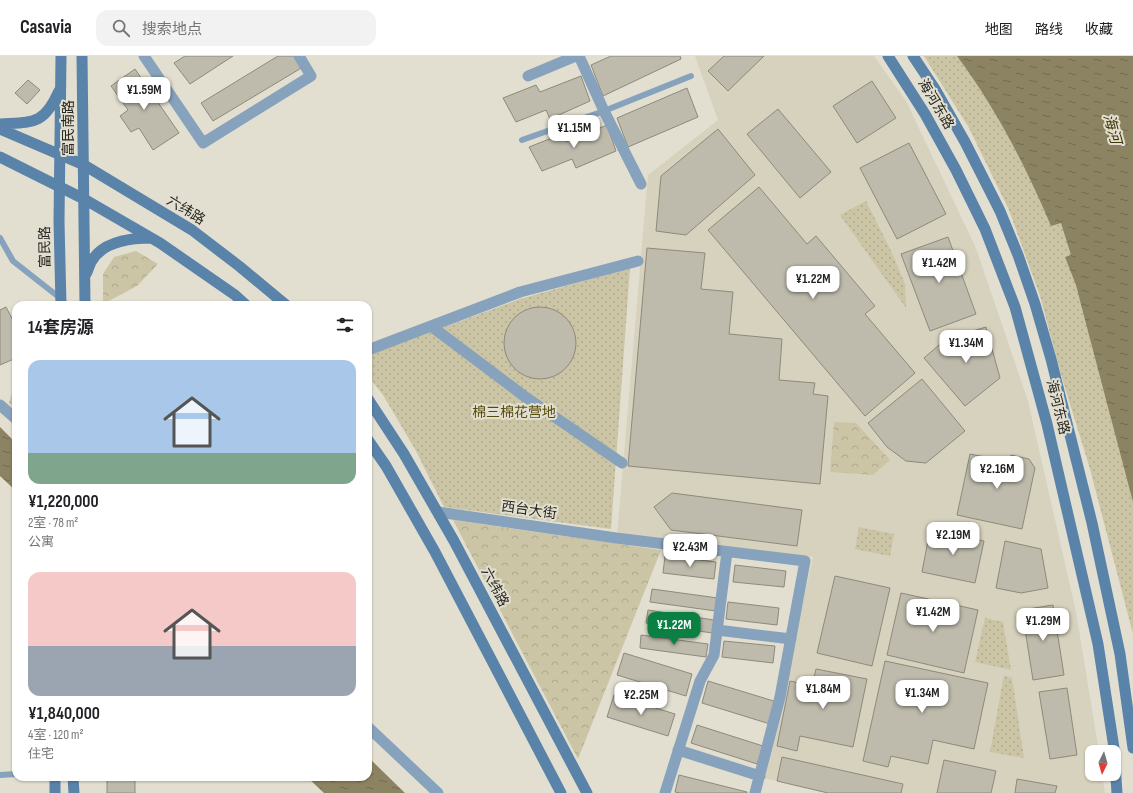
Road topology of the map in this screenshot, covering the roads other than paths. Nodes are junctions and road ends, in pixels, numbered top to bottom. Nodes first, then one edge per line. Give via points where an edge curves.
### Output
1 (61, 56) edge
2 (82, 56) edge
3 (144, 56) edge
4 (299, 56) edge
5 (578, 56) edge
6 (888, 56) edge
7 (913, 56) edge
8 (528, 76) dead end
9 (690, 76) dead end
10 (61, 85) junction
11 (604, 111) junction
12 (0, 124) edge
13 (0, 129) edge
14 (522, 140) dead end
15 (60, 155) junction
16 (0, 157) edge
17 (84, 165) junction
18 (641, 184) dead end
19 (60, 188) junction
20 (84, 199) junction
21 (0, 238) edge
22 (152, 238) junction
23 (638, 261) dead end
24 (84, 281) junction
25 (61, 301) edge
26 (85, 301) edge
27 (242, 301) edge
28 (281, 301) edge
29 (431, 326) junction
30 (372, 348) edge
31 (0, 404) edge
32 (372, 405) edge
33 (12, 415) edge
34 (372, 446) edge
35 (622, 464) dead end
36 (438, 512) junction
37 (728, 552) junction
38 (717, 630) junction
39 (791, 639) junction
40 (372, 731) edge
41 (1133, 748) edge
42 (678, 750) junction
43 (12, 774) edge
44 (0, 775) edge
45 (760, 776) junction
46 (54, 781) edge
47 (73, 781) edge
48 (55, 793) edge
49 (74, 793) edge
50 (438, 793) edge
51 (561, 793) edge
52 (587, 793) edge
53 (664, 793) edge
54 (755, 793) edge
55 (1117, 793) edge

1 - 10 main road, 富民南路
2 - 17 main road, 富民南路
3 - 4 street via 203,143 311,76
5 - 8 street
5 - 11 street
6 - 55 main road, 海河东路 via 925,114 956,170 985,229 1015,307 1047,424 1098,644 1114,748
7 - 41 main road, 海河东路 via 965,142 996,204 1035,304 1095,539 1120,654
9 - 11 lane
10 - 12 main road via 47,113 36,120
10 - 15 main road, 富民路
11 - 14 lane
11 - 18 street
13 - 15 main road
15 - 17 main road, 六纬路
15 - 19 main road, 富民路
16 - 19 main road
17 - 20 main road, 富民南路
17 - 28 main road, 六纬路 via 192,230
19 - 20 main road
19 - 25 main road, 富民路
20 - 22 main road
20 - 24 main road
21 - 25 lane via 13,261
22 - 24 main road via 139,238 110,245 92,261
22 - 27 main road
23 - 29 street via 520,292
24 - 26 main road
29 - 30 street
29 - 35 street via 524,396
31 - 33 street
32 - 36 main road, 六纬路
34 - 51 main road via 435,552
36 - 37 street, 西台大街
36 - 52 main road, 六纬路
37 - 38 street
37 - 39 street, 西台大街 via 805,561
38 - 39 street
38 - 42 street via 714,655 700,681
39 - 45 street
40 - 50 street
42 - 45 street
42 - 53 street
43 - 44 lane
45 - 54 street
46 - 48 main road
47 - 49 main road

